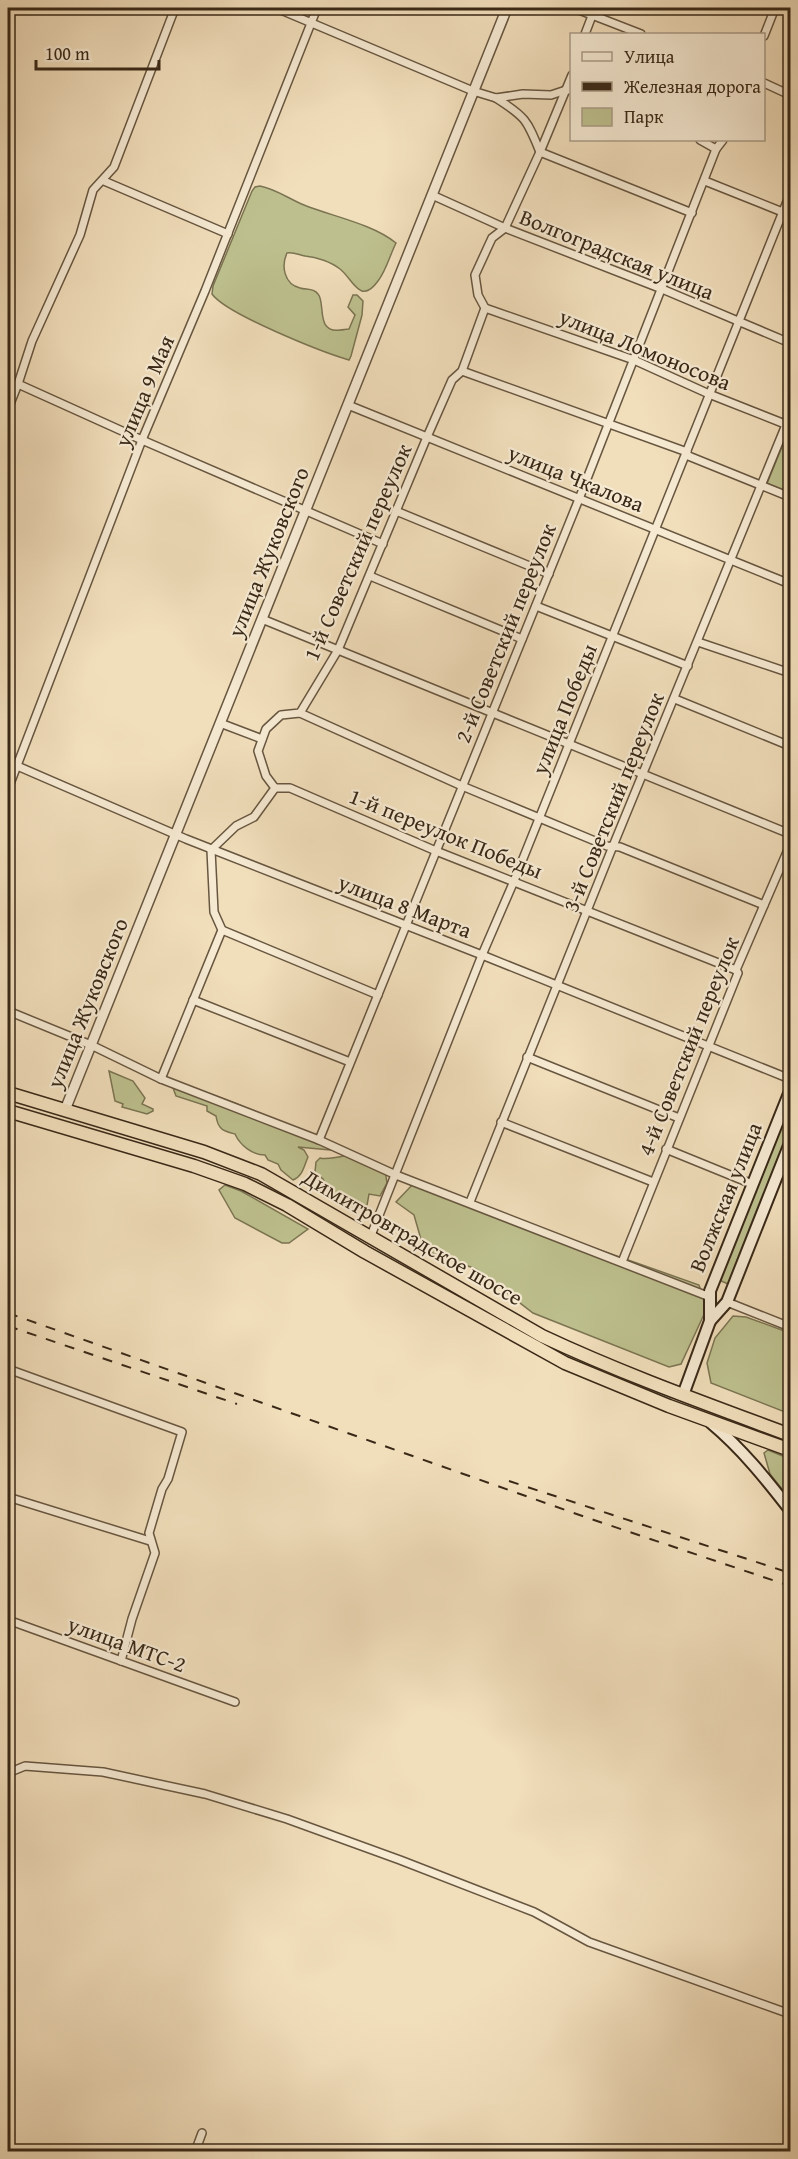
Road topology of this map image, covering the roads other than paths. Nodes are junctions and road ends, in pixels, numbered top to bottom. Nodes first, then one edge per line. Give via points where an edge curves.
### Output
1 (174, 8) edge
2 (276, 8) edge
3 (316, 8) edge
4 (507, 8) edge
5 (574, 8) edge
6 (775, 8) edge
7 (593, 11) edge
8 (311, 21) junction
9 (585, 33) edge
10 (639, 33) edge
11 (765, 33) edge
12 (765, 83) edge
13 (569, 90) edge
14 (473, 92) junction
15 (790, 95) edge
16 (496, 98) junction
17 (702, 141) edge
18 (722, 141) edge
19 (716, 149) junction
20 (540, 152) junction
21 (104, 181) junction
22 (705, 181) junction
23 (790, 194) edge
24 (432, 195) junction
25 (692, 213) junction
26 (787, 213) edge
27 (506, 228) junction
28 (228, 234) junction
29 (662, 289) junction
30 (485, 308) junction
31 (739, 322) junction
32 (790, 343) edge
33 (634, 360) junction
34 (462, 371) junction
35 (18, 384) junction
36 (709, 394) junction
37 (348, 405) junction
38 (8, 409) edge
39 (790, 415) edge
40 (610, 422) junction
41 (788, 426) edge
42 (427, 437) junction
43 (142, 441) junction
44 (687, 454) junction
45 (762, 485) junction
46 (790, 497) edge
47 (579, 499) junction
48 (305, 512) junction
49 (396, 512) junction
50 (656, 530) junction
51 (383, 544) junction
52 (731, 560) junction
53 (549, 574) junction
54 (370, 576) junction
55 (790, 584) edge
56 (536, 606) junction
57 (262, 619) junction
58 (613, 636) junction
59 (522, 639) junction
60 (698, 642) junction
61 (338, 650) junction
62 (688, 666) junction
63 (790, 673) edge
64 (675, 699) junction
65 (300, 713) junction
66 (492, 714) junction
67 (220, 723) junction
68 (262, 739) junction
69 (569, 745) junction
70 (790, 746) edge
71 (8, 762) edge
72 (17, 766) junction
73 (644, 775) junction
74 (462, 786) junction
75 (275, 788) junction
76 (8, 789) edge
77 (539, 818) junction
78 (790, 834) edge
79 (175, 835) junction
80 (790, 845) edge
81 (613, 846) junction
82 (211, 850) junction
83 (436, 850) junction
84 (514, 881) junction
85 (764, 905) junction
86 (588, 911) junction
87 (404, 926) junction
88 (222, 930) junction
89 (482, 955) junction
90 (736, 970) junction
91 (556, 986) junction
92 (378, 995) junction
93 (193, 1000) junction
94 (8, 1011) edge
95 (91, 1046) junction
96 (708, 1047) junction
97 (527, 1057) junction
98 (350, 1062) junction
99 (161, 1078) junction
100 (790, 1079) edge
101 (790, 1091) edge
102 (8, 1093) edge
103 (65, 1110) junction
104 (8, 1111) edge
105 (679, 1118) junction
106 (501, 1122) junction
107 (59, 1126) junction
108 (319, 1140) junction
109 (790, 1143) edge
110 (666, 1149) junction
111 (396, 1175) junction
112 (653, 1182) junction
113 (752, 1184) junction
114 (470, 1202) junction
115 (370, 1238) junction
116 (622, 1262) junction
117 (710, 1297) junction
118 (727, 1302) junction
119 (710, 1322) junction
120 (790, 1327) edge
121 (8, 1369) edge
122 (683, 1395) junction
123 (678, 1409) junction
124 (706, 1419) junction
125 (790, 1435) edge
126 (790, 1450) edge
127 (8, 1497) edge
128 (790, 1510) edge
129 (150, 1541) junction
130 (8, 1620) edge
131 (121, 1661) junction
132 (235, 1702) dead end
133 (8, 1773) edge
134 (790, 2014) edge
135 (202, 2133) dead end
136 (195, 2151) edge

1 - 21 street via 114,167
2 - 8 street
3 - 8 street, улица 9 Мая
4 - 14 street, улица Жуковского
5 - 7 street
6 - 11 street
7 - 9 street
7 - 10 street
8 - 14 street
8 - 28 street, улица 9 Мая
12 - 15 street
13 - 16 street via 551,95
13 - 20 street
14 - 16 street
14 - 24 street, улица Жуковского
16 - 20 street via 528,123
17 - 19 street
18 - 19 street, 2-й Советский переулок
19 - 22 street, 2-й Советский переулок
20 - 25 street
20 - 27 street
21 - 28 street
21 - 35 street via 93,190 80,235 32,341
22 - 25 street, 2-й Советский переулок
22 - 26 street
23 - 26 street, улица Победы
24 - 27 street, Волгоградская улица
24 - 37 street, улица Жуковского
25 - 29 street, 2-й Советский переулок
26 - 31 street, улица Победы
27 - 29 street, Волгоградская улица
27 - 30 street via 492,238 475,275
28 - 43 street, улица 9 Мая
29 - 31 street, Волгоградская улица
29 - 33 street, 2-й Советский переулок
30 - 33 street, улица Ломоносова
30 - 34 street, 1-й Советский переулок
31 - 32 street, Волгоградская улица
31 - 36 street, улица Победы
33 - 36 street, улица Ломоносова
33 - 40 street, 2-й Советский переулок
34 - 40 street
34 - 42 street, 1-й Советский переулок via 452,380
35 - 38 street
35 - 43 street
36 - 41 street, улица Ломоносова
36 - 44 street, улица Победы
37 - 42 street, улица Чкалова
37 - 48 street, улица Жуковского
39 - 41 street, 3-й Советский переулок
40 - 44 street
40 - 47 street, 2-й Советский переулок
41 - 45 street, 3-й Советский переулок
42 - 47 street, улица Чкалова
42 - 49 street, 1-й Советский переулок
43 - 48 street
43 - 72 street, улица 9 Мая
44 - 45 street
44 - 50 street, улица Победы
45 - 46 street
45 - 52 street, 3-й Советский переулок
47 - 50 street, улица Чкалова
47 - 53 street, 2-й Советский переулок
48 - 51 street
48 - 57 street, улица Жуковского
49 - 51 street, 1-й Советский переулок
49 - 53 street
50 - 52 street, улица Чкалова
50 - 58 street, улица Победы
51 - 54 street, 1-й Советский переулок
52 - 55 street, улица Чкалова
52 - 60 street, 3-й Советский переулок
53 - 56 street, 2-й Советский переулок
54 - 59 street
54 - 61 street, 1-й Советский переулок
56 - 58 street
56 - 59 street, 2-й Советский переулок
57 - 61 street
57 - 67 street, улица Жуковского
58 - 62 street
58 - 69 street, улица Победы
59 - 66 street, 2-й Советский переулок
60 - 62 street, 3-й Советский переулок
60 - 63 street
61 - 65 street, 1-й Советский переулок
61 - 66 street
62 - 64 street, 3-й Советский переулок
64 - 70 street
64 - 73 street, 3-й Советский переулок
65 - 68 street via 281,715 266,729
65 - 74 street
66 - 69 street
66 - 74 street, 2-й Советский переулок
67 - 68 street
67 - 79 street, улица Жуковского
68 - 75 street via 258,751 266,776
69 - 73 street
69 - 77 street, улица Победы
71 - 72 street, улица 8 Марта
72 - 76 street, улица 9 Мая
72 - 79 street, улица 8 Марта
73 - 78 street
73 - 81 street, 3-й Советский переулок
74 - 77 street
74 - 83 street, 2-й Советский переулок
75 - 82 street via 254,817 236,826
75 - 83 street, 1-й переулок Победы via 290,788
77 - 81 street
77 - 84 street, улица Победы
79 - 82 street, улица 8 Марта
79 - 95 street, улица Жуковского
80 - 85 street, 4-й Советский переулок
81 - 85 street
81 - 86 street, 3-й Советский переулок
82 - 87 street, улица 8 Марта
82 - 88 street via 214,912
83 - 84 street, 1-й переулок Победы
83 - 87 street, 2-й Советский переулок
84 - 86 street, 1-й переулок Победы
84 - 89 street, улица Победы
85 - 90 street, 4-й Советский переулок
86 - 90 street, 1-й переулок Победы
86 - 91 street, 3-й Советский переулок
87 - 89 street, улица 8 Марта
87 - 92 street, 2-й Советский переулок
88 - 92 street
88 - 93 street
89 - 91 street, улица 8 Марта
89 - 111 street, улица Победы
90 - 96 street, 4-й Советский переулок
91 - 96 street, улица 8 Марта
91 - 97 street, 3-й Советский переулок
92 - 98 street, 2-й Советский переулок
93 - 98 street
93 - 99 street
94 - 95 street
95 - 99 street
95 - 103 street, улица Жуковского
96 - 100 street, улица 8 Марта
96 - 105 street, 4-й Советский переулок
97 - 105 street
97 - 106 street, 3-й Советский переулок
98 - 108 street, 2-й Советский переулок
99 - 108 street
101 - 113 main road, Волжская улица
102 - 103 highway, Димитровградское шоссе
103 - 107 highway
103 - 115 highway, Димитровградское шоссе via 248,1168
104 - 107 highway, Димитровградское шоссе
105 - 110 street, 4-й Советский переулок
106 - 112 street
106 - 114 street, 3-й Советский переулок
107 - 123 highway, Димитровградское шоссе via 245,1184 565,1363
108 - 111 street
109 - 118 main road, Волжская улица
110 - 112 street, 4-й Советский переулок
110 - 113 street
111 - 114 street
111 - 115 street, улица Победы
112 - 116 street, 4-й Советский переулок
113 - 117 main road, Волжская улица
114 - 116 street
115 - 122 highway, Димитровградское шоссе via 542,1336
116 - 117 street
117 - 119 main road, Волжская улица
118 - 119 main road, Волжская улица
118 - 120 street
119 - 122 main road, Волжская улица
121 - 129 street via 182,1432 149,1533
122 - 123 highway, Волжская улица
122 - 125 highway, Димитровградское шоссе
123 - 124 highway, Димитровградское шоссе
124 - 126 highway, Димитровградское шоссе
124 - 128 main road via 733,1441
127 - 129 street
129 - 131 street via 155,1553
130 - 131 street, улица МТС-2
131 - 132 street, улица МТС-2
133 - 134 street via 25,1766 103,1772 205,1794 287,1819 534,1912 589,1942
135 - 136 street

